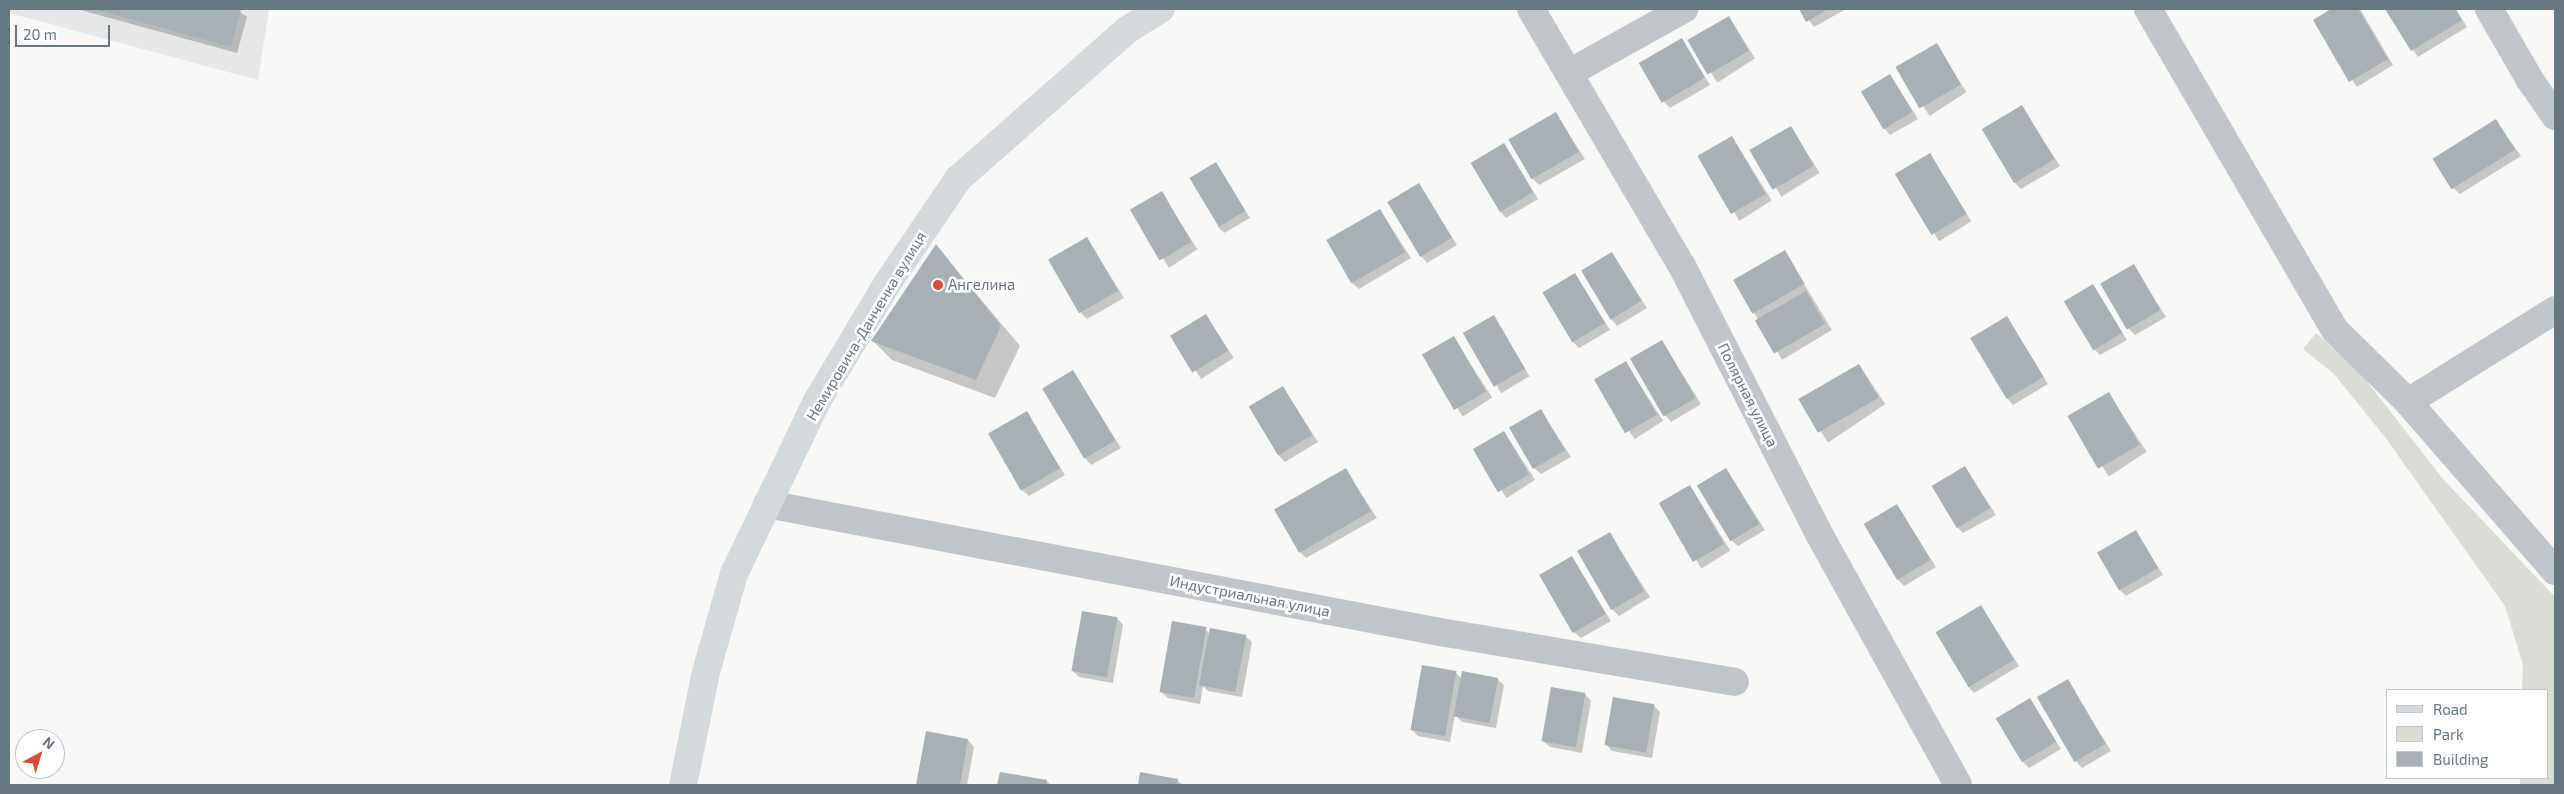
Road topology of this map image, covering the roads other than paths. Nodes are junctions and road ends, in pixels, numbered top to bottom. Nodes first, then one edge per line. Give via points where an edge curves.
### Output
1 (1161, 9) edge
2 (1531, 9) edge
3 (1684, 9) edge
4 (2148, 9) edge
5 (2489, 9) edge
6 (1569, 73) junction
7 (2555, 116) edge
8 (2555, 310) edge
9 (2408, 402) junction
10 (767, 504) junction
11 (2555, 571) edge
12 (1735, 682) dead end
13 (682, 785) edge
14 (1958, 785) edge

1 - 10 street, Немировича-Данченка вулиця via 1127,30 958,179 887,284 817,401
2 - 6 street, Полярная улица
3 - 6 street
4 - 9 street via 2335,330
5 - 7 street
6 - 14 street, Полярная улица via 1682,266 1818,532
8 - 9 street
9 - 11 street
10 - 12 street, Индустриальная улица via 1430,631
10 - 13 street, Немировича-Данченка вулиця via 734,574 706,672

